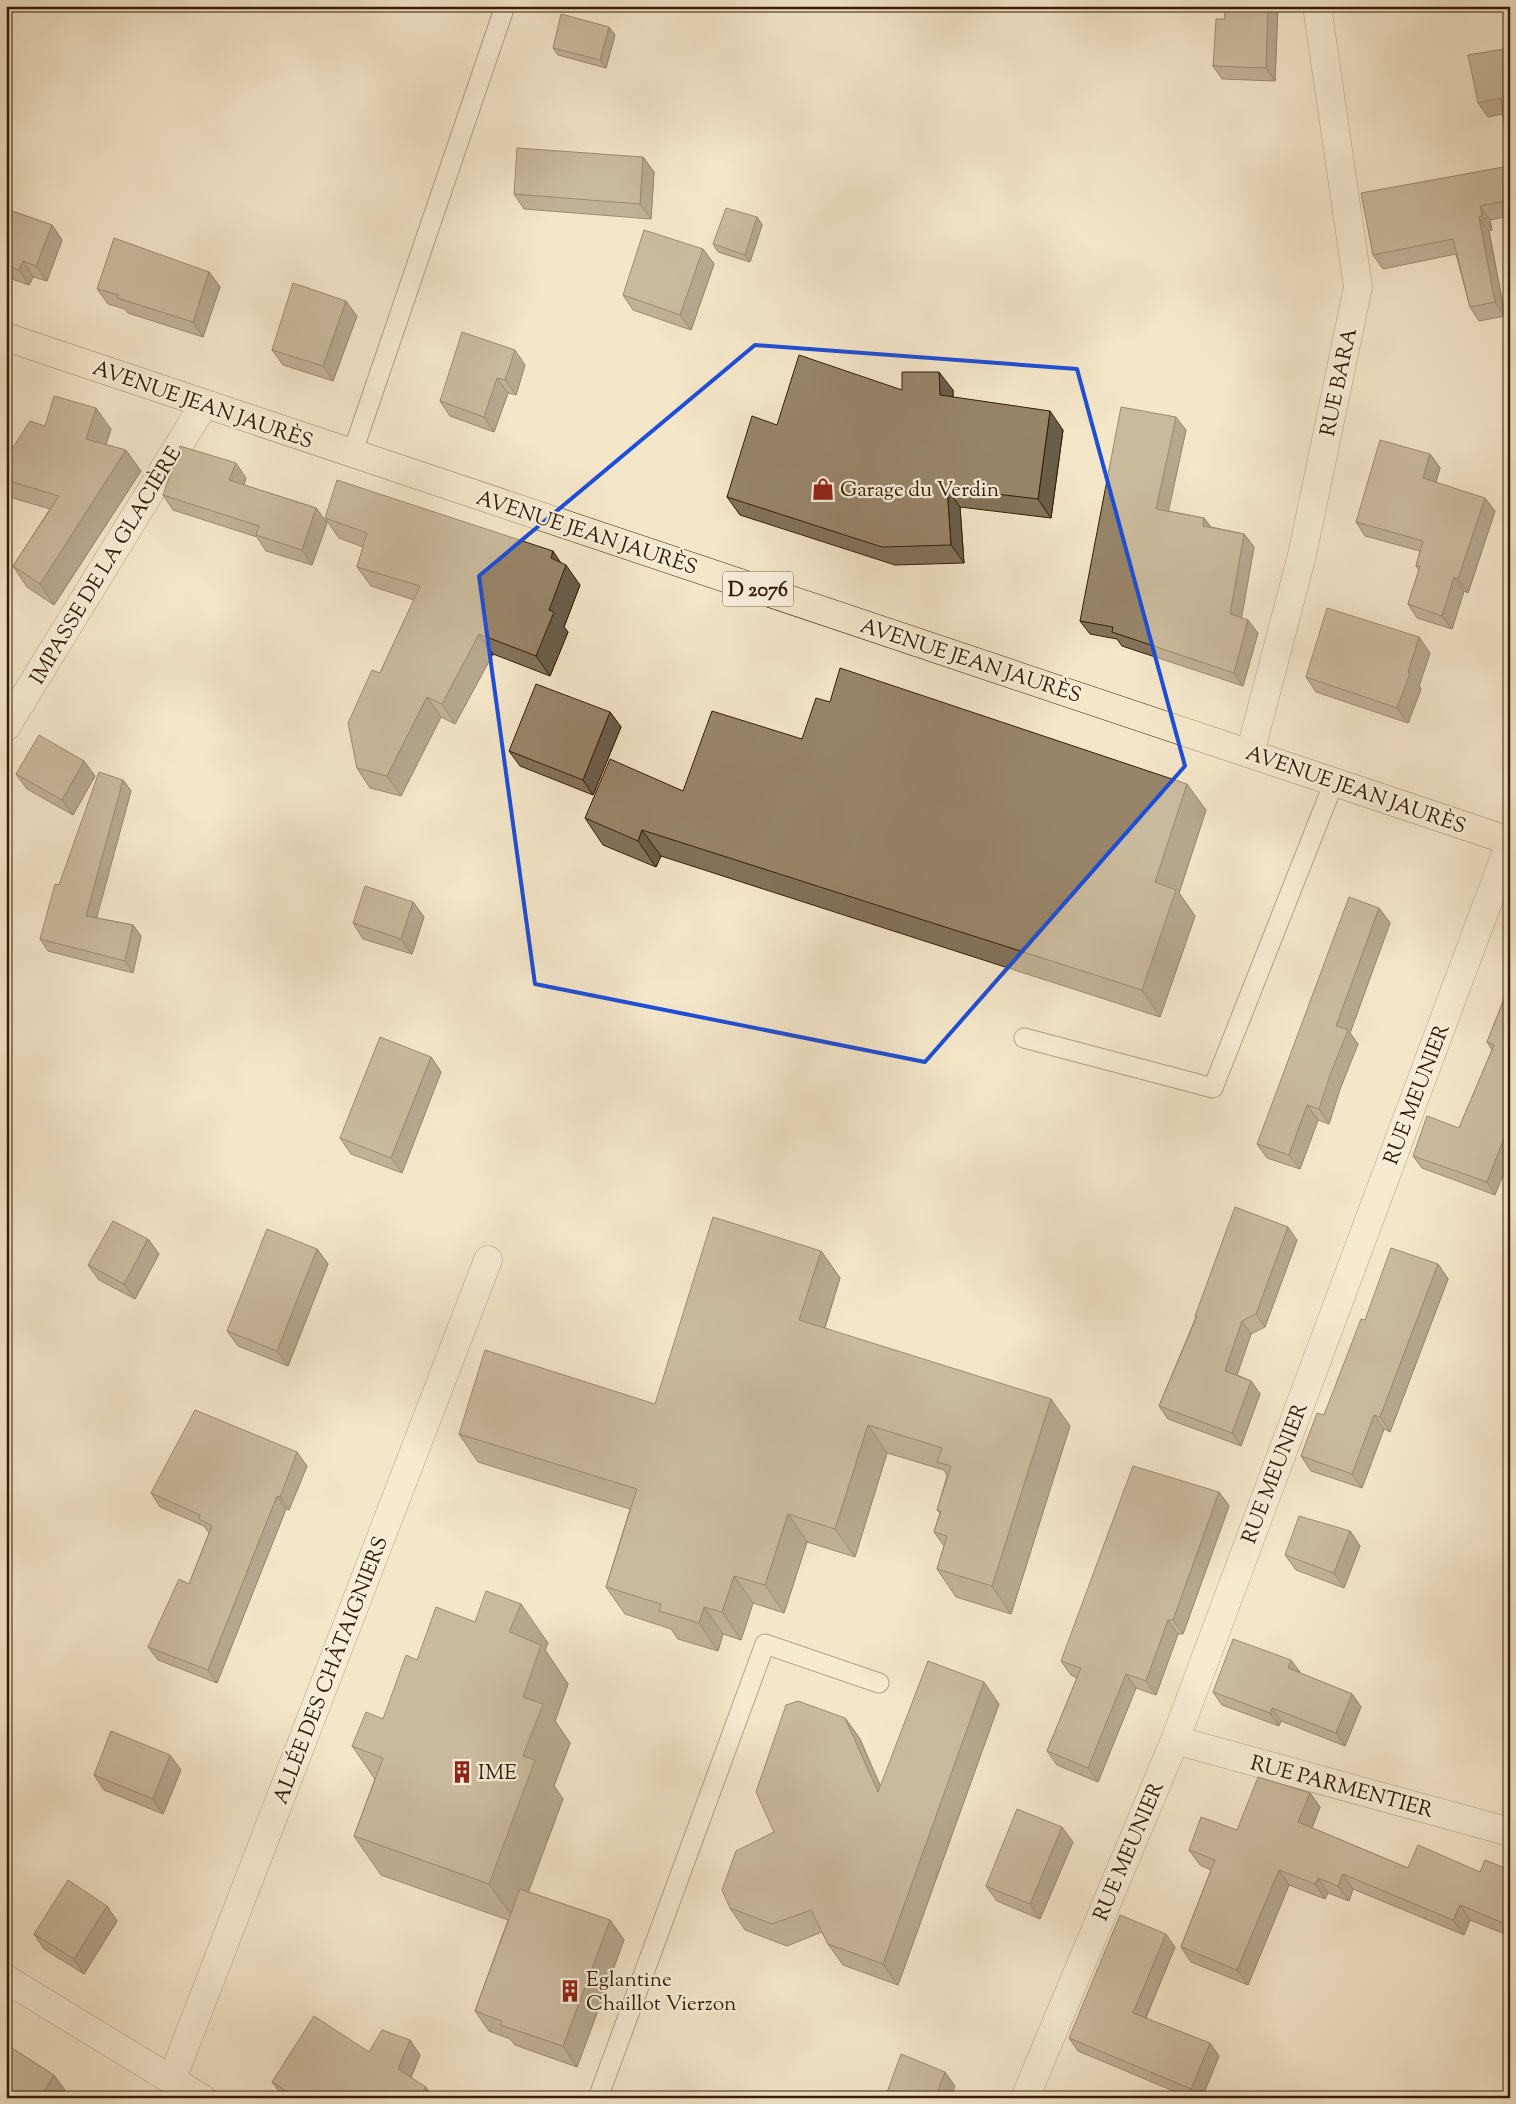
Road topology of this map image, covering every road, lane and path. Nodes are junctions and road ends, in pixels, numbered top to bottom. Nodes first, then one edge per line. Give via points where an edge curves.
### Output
1 (505, 6) edge
2 (1317, 6) edge
3 (6, 337) edge
4 (204, 404) junction
5 (352, 454) junction
6 (6, 727) edge
7 (1250, 753) junction
8 (1334, 782) junction
9 (1510, 842) edge
10 (1024, 1038) dead end
11 (488, 1260) dead end
12 (879, 1683) dead end
13 (1175, 1740) junction
14 (1510, 1832) edge
15 (6, 1979) edge
16 (172, 2079) junction
17 (201, 2098) edge
18 (598, 2098) edge
19 (1025, 2098) edge

1 - 5 lane
2 - 7 street, RUE BARA via 1358,287 1302,555
3 - 4 main road, AVENUE JEAN JAURÈS / D 2076
4 - 5 main road, AVENUE JEAN JAURÈS / D 2076
4 - 6 street, IMPASSE DE LA GLACIÈRE
5 - 7 main road, AVENUE JEAN JAURÈS / D 2076
7 - 8 main road, AVENUE JEAN JAURÈS / D 2076
8 - 9 main road, AVENUE JEAN JAURÈS / D 2076
8 - 10 lane via 1213,1088
9 - 13 street, RUE MEUNIER
11 - 16 street, ALLÉE DES CHÂTAIGNIERS
12 - 18 lane via 764,1644
13 - 14 street, RUE PARMENTIER
13 - 19 street, RUE MEUNIER
15 - 16 street
16 - 17 street

